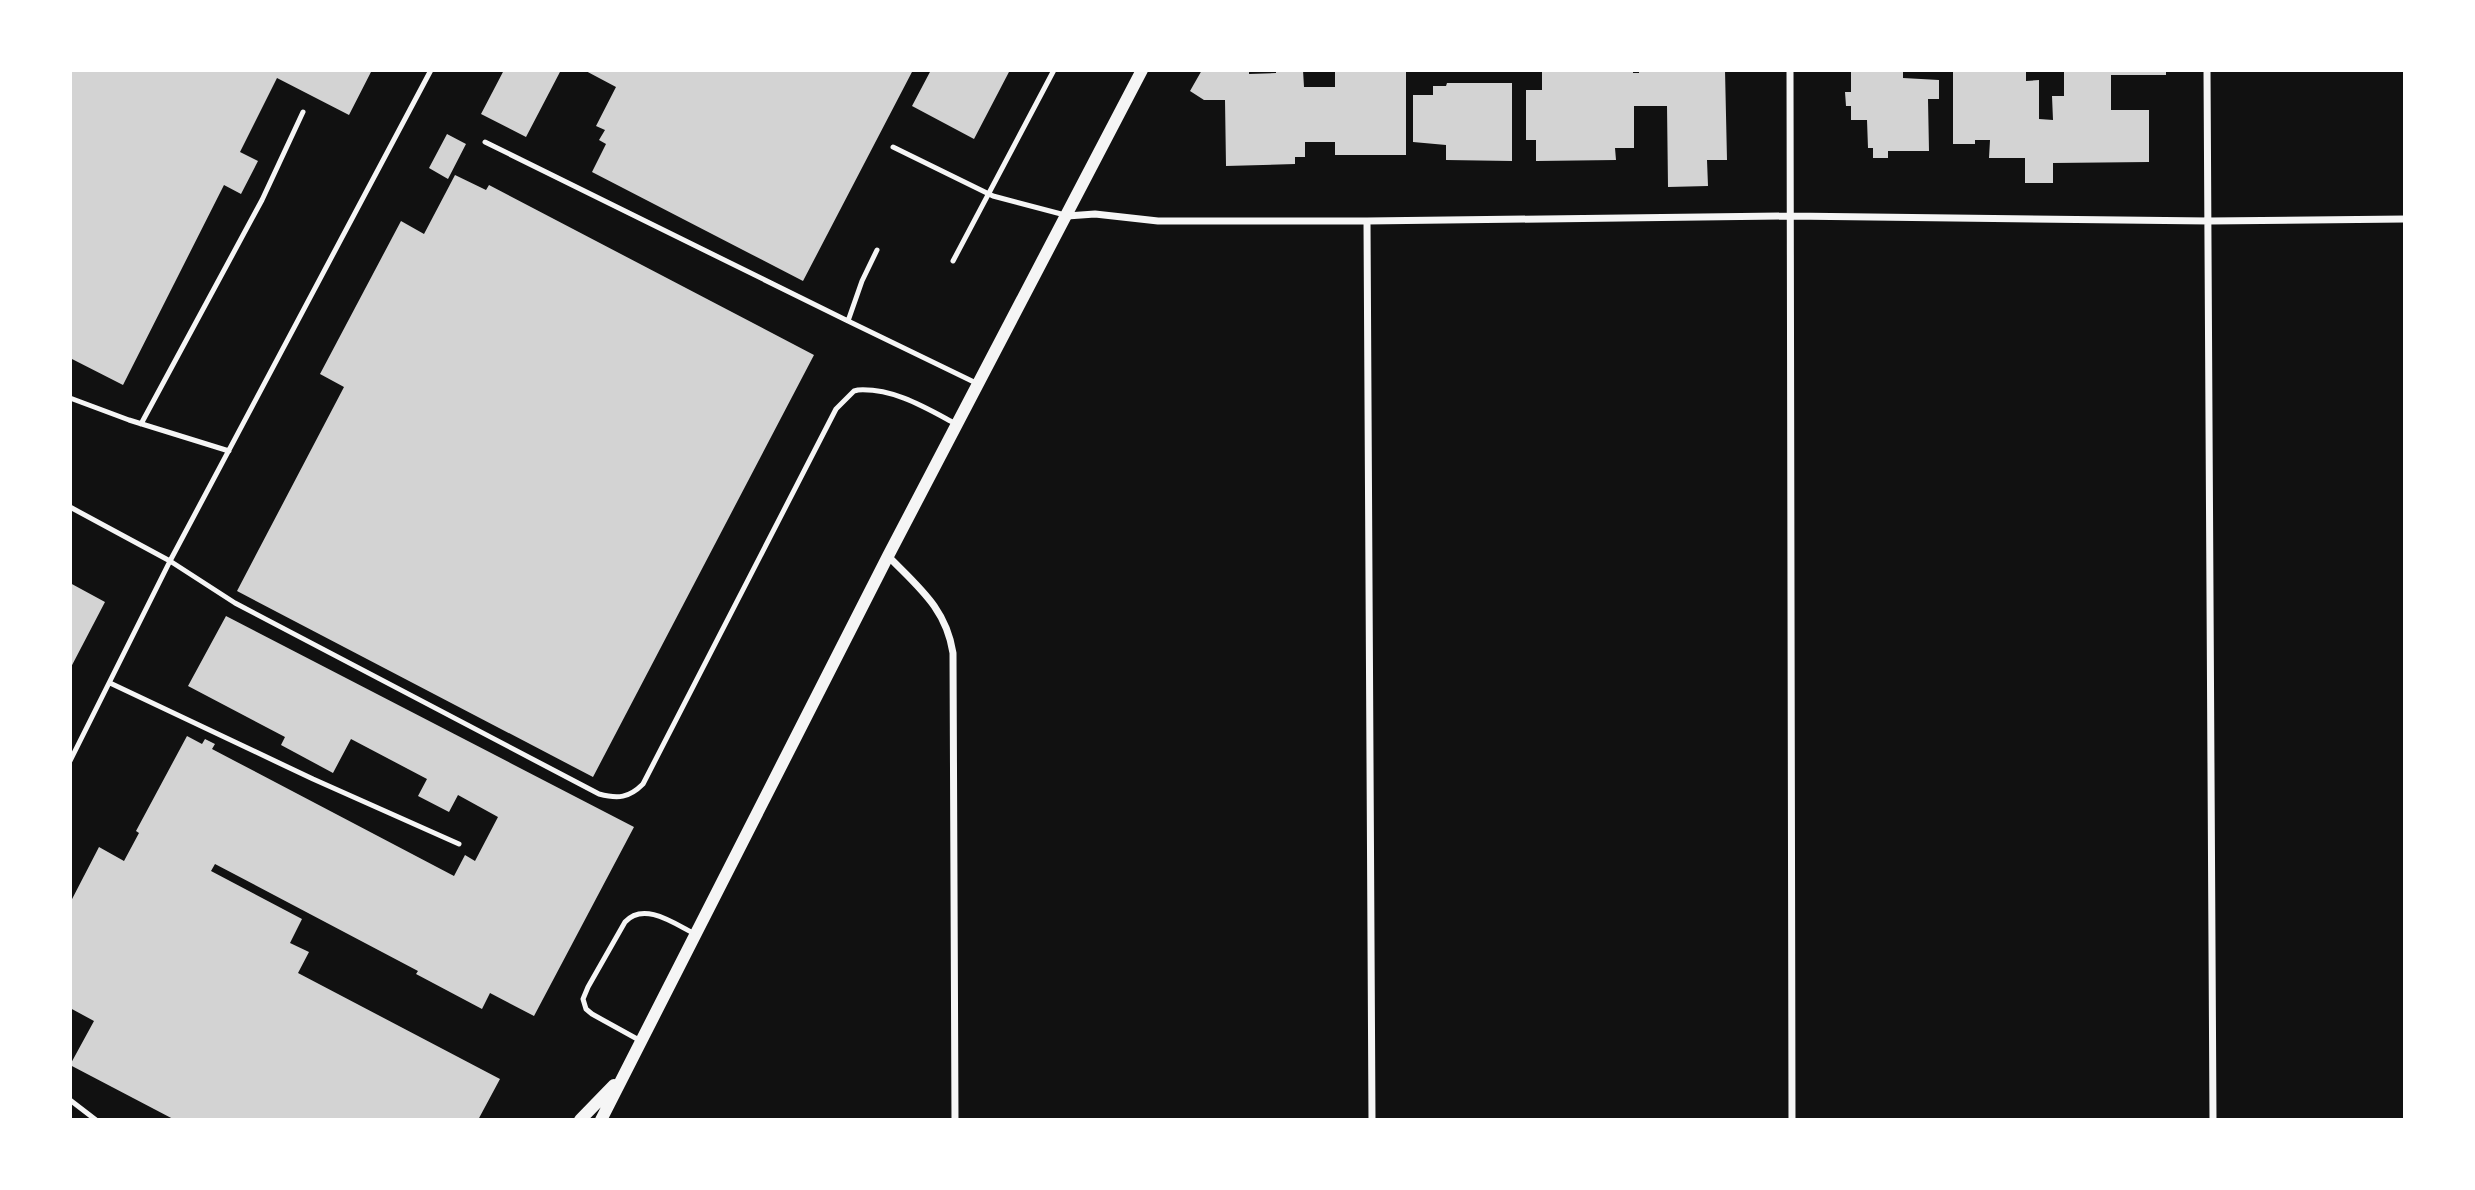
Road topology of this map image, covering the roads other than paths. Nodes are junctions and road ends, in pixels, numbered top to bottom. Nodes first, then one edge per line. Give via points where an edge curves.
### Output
1 (430, 70) edge
2 (1054, 70) edge
3 (1142, 70) edge
4 (1790, 70) edge
5 (2207, 70) edge
6 (303, 112) dead end
7 (485, 142) dead end
8 (892, 148) dead end
9 (989, 194) junction
10 (1067, 216) junction
11 (1790, 216) junction
12 (2405, 219) edge
13 (1367, 221) junction
14 (2209, 221) junction
15 (877, 250) dead end
16 (953, 261) dead end
17 (848, 321) junction
18 (979, 384) junction
19 (70, 398) edge
20 (141, 424) junction
21 (957, 424) junction
22 (229, 451) junction
23 (70, 507) edge
24 (888, 556) junction
25 (170, 561) junction
26 (110, 683) junction
27 (70, 761) edge
28 (459, 844) dead end
29 (695, 933) junction
30 (641, 1041) junction
31 (622, 1077) junction
32 (70, 1100) edge
33 (96, 1120) edge
34 (580, 1120) edge
35 (601, 1120) edge
36 (955, 1120) edge
37 (1372, 1120) edge
38 (1793, 1120) edge
39 (2213, 1120) edge

1 - 22 lane
2 - 9 lane
3 - 10 street
4 - 11 street
5 - 14 street
6 - 20 lane via 262,200
7 - 17 lane
8 - 9 lane
9 - 10 lane
9 - 16 lane
10 - 13 street
10 - 18 street
11 - 13 street
11 - 14 street
11 - 38 street
12 - 14 street
13 - 37 street
14 - 39 street
15 - 17 lane
17 - 18 lane
18 - 21 street
19 - 20 lane
20 - 22 lane
21 - 24 street
21 - 25 lane via 884,393 858,390 843,401 643,784 619,798 599,794 235,603
22 - 25 lane
23 - 25 lane
24 - 29 street
24 - 36 street via 942,615 953,653
25 - 26 lane
26 - 27 lane
26 - 28 lane
29 - 30 street
29 - 30 lane via 657,916 633,914 588,987 583,999 586,1009
30 - 31 street
31 - 34 street
31 - 35 street
32 - 33 lane

